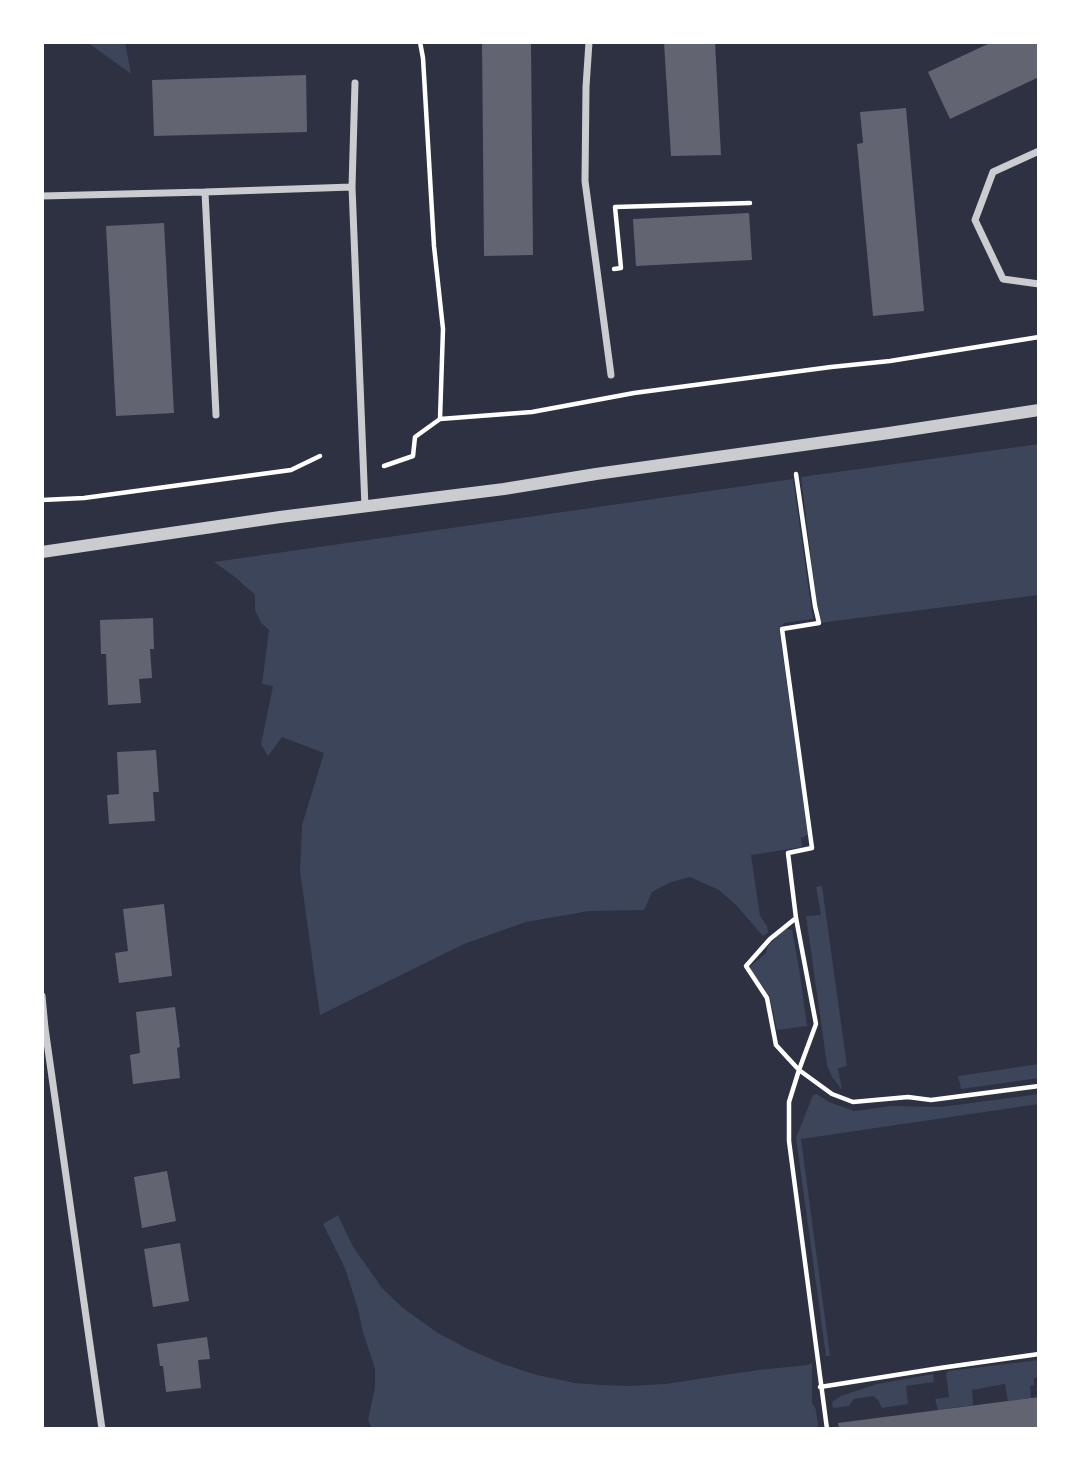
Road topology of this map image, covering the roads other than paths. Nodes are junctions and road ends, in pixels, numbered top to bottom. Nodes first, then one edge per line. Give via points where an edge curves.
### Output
1 (589, 42) edge
2 (355, 83) dead end
3 (1039, 151) edge
4 (352, 187) junction
5 (205, 192) junction
6 (42, 196) edge
7 (1039, 284) edge
8 (611, 375) dead end
9 (1039, 410) edge
10 (216, 415) dead end
11 (365, 507) junction
12 (42, 552) edge
13 (42, 996) edge
14 (102, 1429) edge

1 - 8 street via 585,181
2 - 4 street
3 - 7 street via 993,172 975,220 1003,279
4 - 5 street
4 - 11 street
5 - 6 street
5 - 10 street
9 - 11 street
11 - 12 street
13 - 14 street

